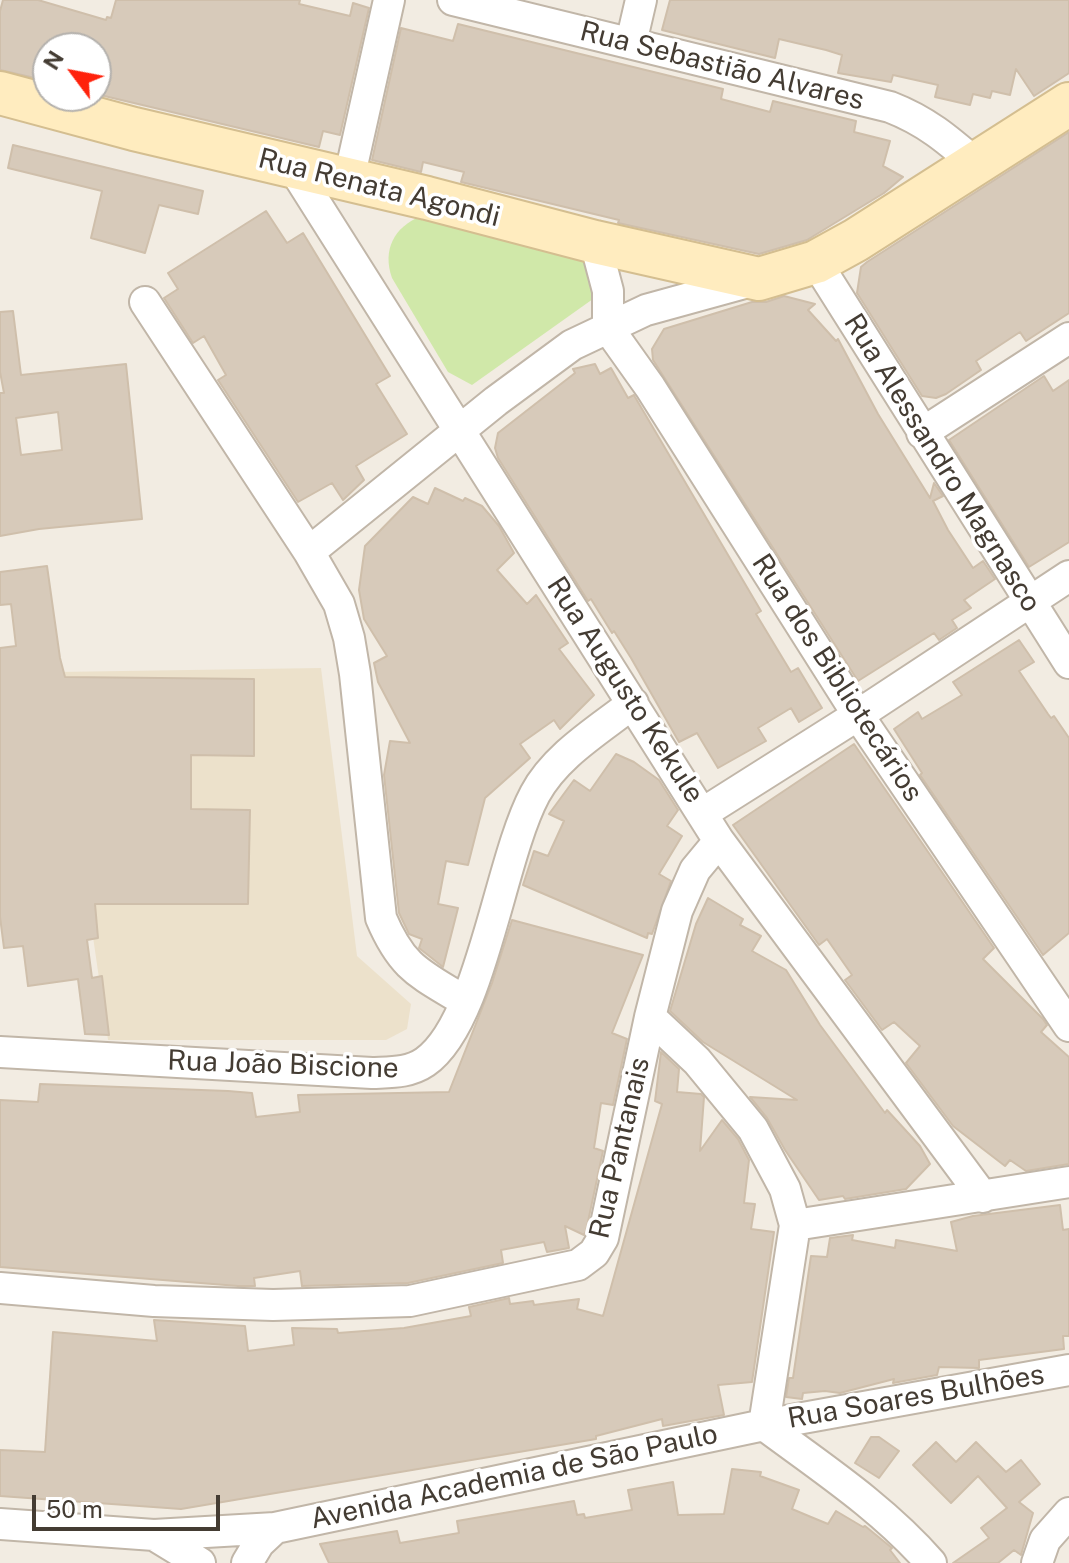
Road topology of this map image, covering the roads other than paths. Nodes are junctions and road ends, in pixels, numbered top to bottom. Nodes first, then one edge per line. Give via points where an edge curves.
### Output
1 (389, 0) edge
2 (453, 0) edge
3 (641, 0) edge
4 (631, 43) junction
5 (0, 93) edge
6 (1069, 104) edge
7 (976, 164) junction
8 (292, 166) junction
9 (349, 179) junction
10 (595, 242) junction
11 (816, 262) junction
12 (759, 279) junction
13 (145, 302) dead end
14 (608, 328) junction
15 (1069, 338) edge
16 (459, 432) junction
17 (922, 433) junction
18 (309, 552) junction
19 (1069, 576) edge
20 (1029, 602) junction
21 (1069, 663) edge
22 (633, 703) junction
23 (858, 715) junction
24 (703, 813) junction
25 (719, 841) junction
26 (466, 1002) junction
27 (650, 1017) junction
28 (1069, 1026) edge
29 (0, 1051) edge
30 (1069, 1182) edge
31 (983, 1197) junction
32 (795, 1225) junction
33 (0, 1288) edge
34 (1069, 1370) edge
35 (764, 1425) junction
36 (1069, 1513) edge
37 (0, 1524) edge
38 (275, 1528) junction
39 (154, 1535) junction
40 (200, 1563) edge
41 (247, 1563) edge
42 (931, 1563) edge
43 (1037, 1563) edge

1 - 9 street
2 - 4 street, Rua Sebastião Alvares
3 - 4 street
4 - 7 street, Rua Sebastião Alvares via 890,107 937,130
5 - 8 street, Rua Renata Agondi
6 - 7 street
7 - 11 street
8 - 9 street, Rua Renata Agondi
8 - 16 street, Rua Augusto Kekule
9 - 10 street, Rua Renata Agondi
10 - 12 street, Rua Renata Agondi
10 - 14 street via 608,291
11 - 12 street
11 - 17 street, Rua Alessandro Magnasco
12 - 14 street via 646,310
13 - 18 street
14 - 16 street via 572,345
14 - 23 street, Rua dos Bibliotecários
15 - 17 street
16 - 18 street
16 - 22 street, Rua Augusto Kekule
17 - 20 street, Rua Alessandro Magnasco
18 - 26 street via 339,604 349,638 381,918 408,966
19 - 20 street
20 - 21 street, Rua Alessandro Magnasco
20 - 23 street
22 - 24 street, Rua Augusto Kekule
22 - 26 street, Rua João Biscione via 561,760 537,790 521,823
23 - 24 street
23 - 28 street, Rua dos Bibliotecários
24 - 25 street, Rua Augusto Kekule
25 - 27 street, Rua Pantanais via 685,889
25 - 31 street, Rua Augusto Kekule
26 - 29 street, Rua João Biscione via 444,1043 408,1071
27 - 32 street via 697,1061 753,1129 785,1189
27 - 33 street, Rua Pantanais via 603,1238 578,1265 410,1301 273,1305
30 - 31 street
31 - 32 street
32 - 35 street
34 - 35 street, Rua Soares Bulhões
35 - 38 street, Avenida Academia de São Paulo
35 - 42 street via 873,1505
36 - 43 street via 1045,1540
37 - 39 street, Avenida Academia de São Paulo
38 - 39 street, Avenida Academia de São Paulo
38 - 41 street
39 - 40 street

